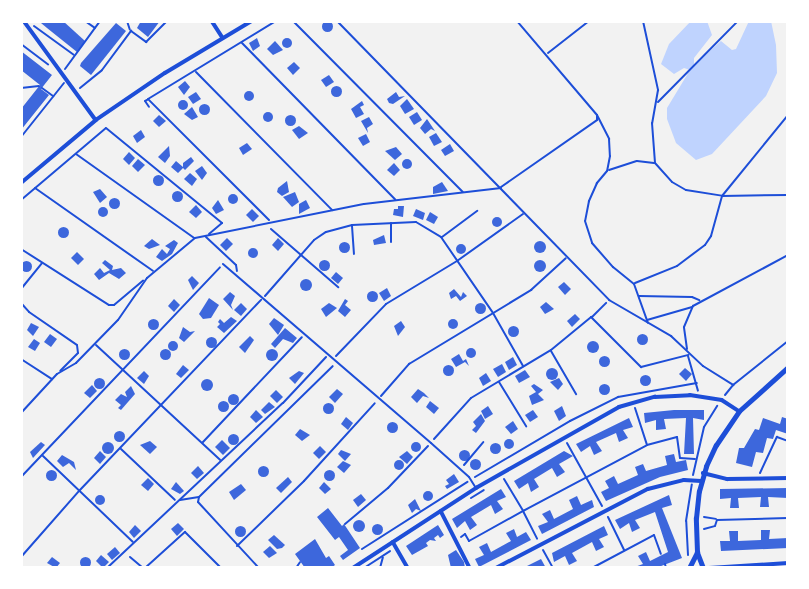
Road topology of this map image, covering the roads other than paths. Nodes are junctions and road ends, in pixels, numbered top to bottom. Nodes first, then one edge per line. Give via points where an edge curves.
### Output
1 (24, 21) edge
2 (212, 21) edge
3 (252, 21) edge
4 (223, 38) junction
5 (96, 120) junction
6 (21, 183) edge
7 (223, 264) road end
8 (788, 367) edge
9 (739, 411) junction
10 (703, 473) junction
11 (788, 478) edge
12 (701, 481) junction
13 (476, 488) junction
14 (440, 510) junction
15 (394, 545) junction
16 (697, 552) junction
17 (788, 563) edge
18 (353, 568) edge
19 (408, 568) edge
20 (470, 568) edge
21 (496, 568) edge
22 (689, 568) edge
23 (703, 568) edge
24 (709, 568) edge

1 - 5 street
2 - 4 street
3 - 4 street
4 - 5 street
5 - 6 street
7 - 13 lane via 431,443
8 - 9 main road
9 - 10 main road
9 - 13 street via 722,400 699,395 633,402 602,414
10 - 11 street via 723,478
10 - 12 main road
12 - 16 main road
12 - 21 street via 648,489
13 - 14 street
14 - 15 street
14 - 20 street
15 - 18 street
15 - 19 street
16 - 22 main road
16 - 23 main road
17 - 24 street

